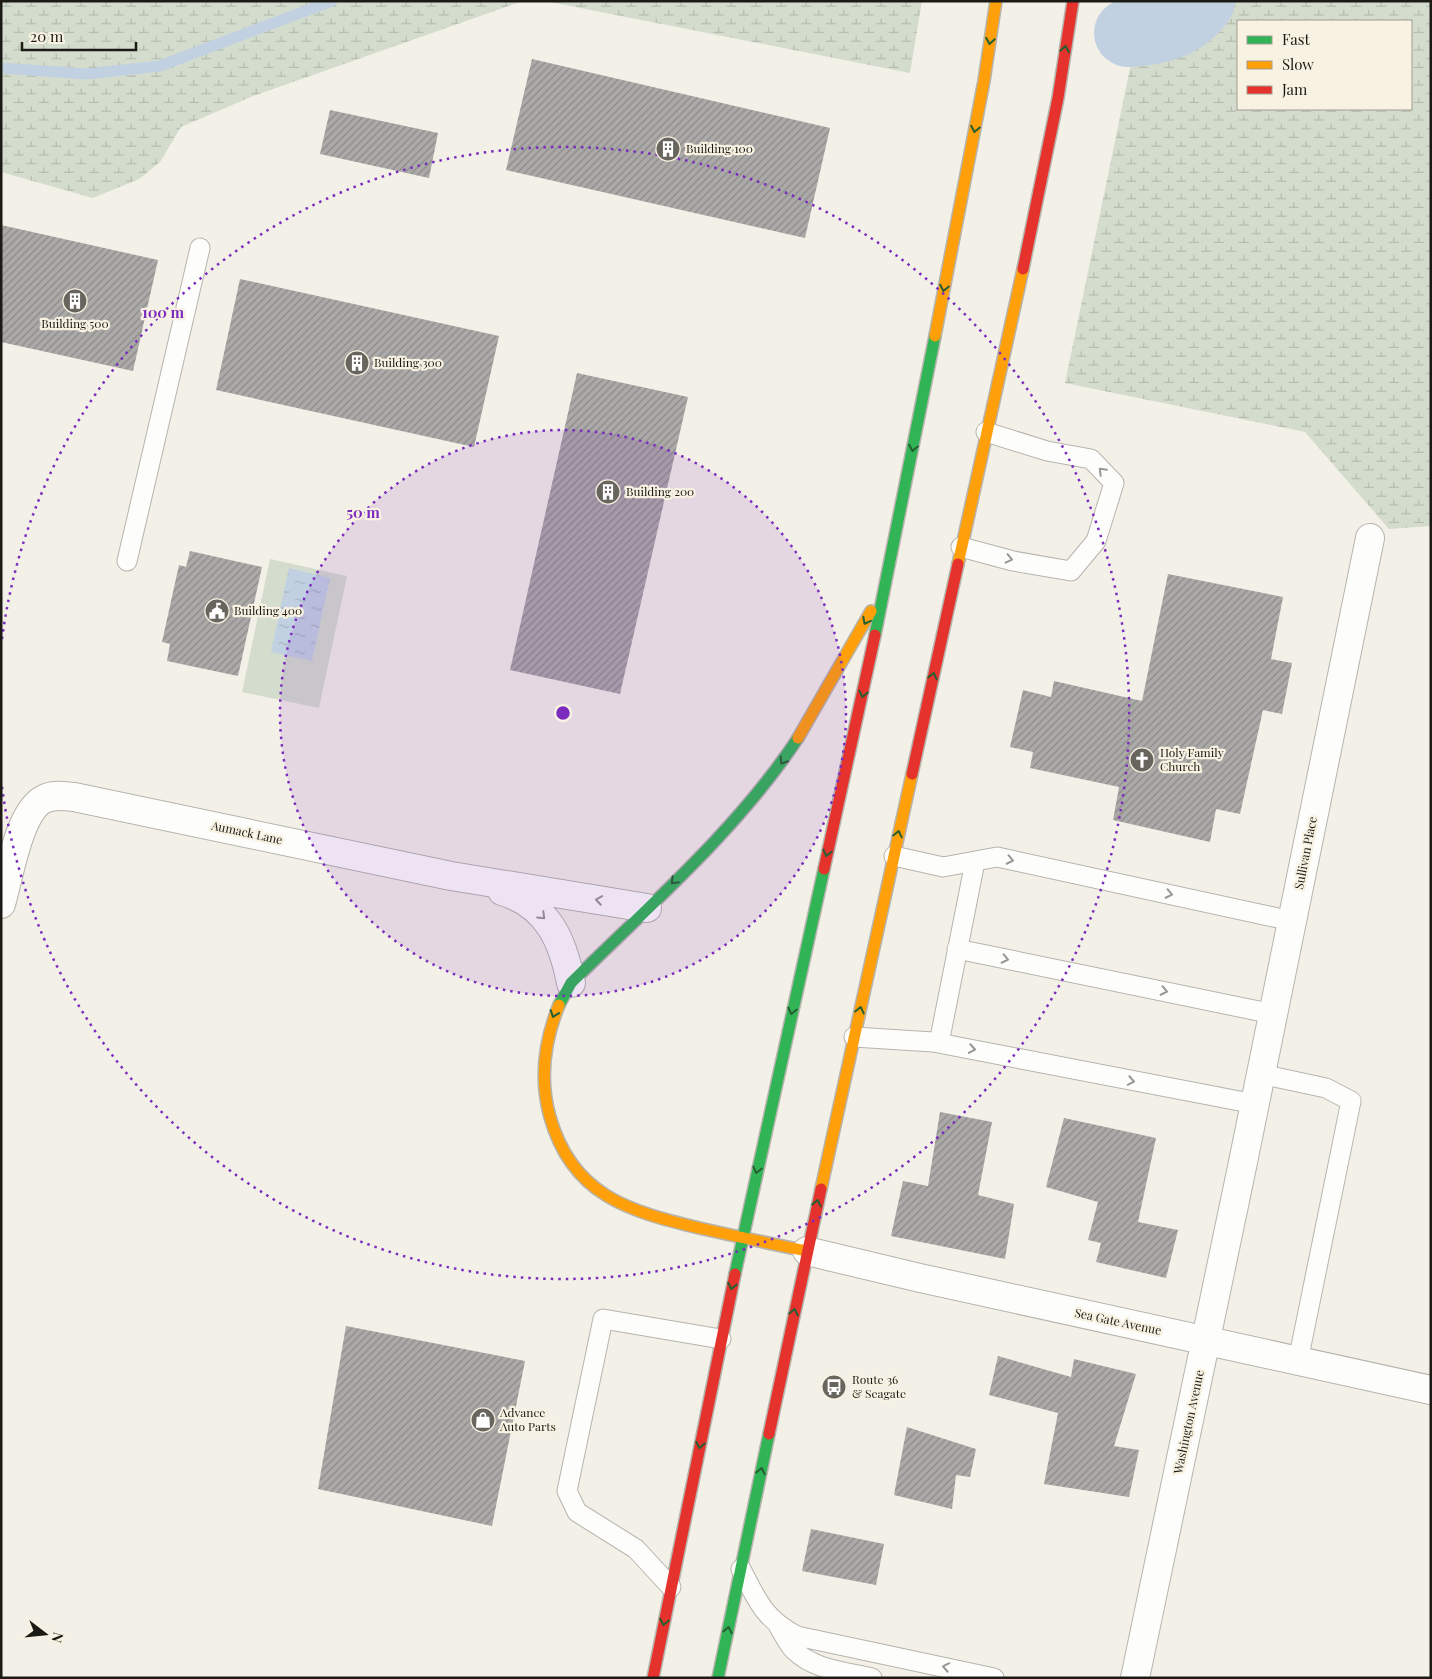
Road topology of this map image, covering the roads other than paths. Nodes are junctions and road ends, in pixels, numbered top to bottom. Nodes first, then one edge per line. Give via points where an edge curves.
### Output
1 (996, 1) edge
2 (1072, 1) edge
3 (200, 248) dead end
4 (986, 432) junction
5 (1370, 538) dead end
6 (961, 547) junction
7 (127, 561) dead end
8 (888, 578) junction
9 (894, 856) junction
10 (975, 862) junction
11 (450, 876) junction
12 (1, 904) edge
13 (647, 908) junction
14 (1292, 922) junction
15 (957, 949) junction
16 (571, 983) junction
17 (1273, 1014) junction
18 (854, 1037) junction
19 (939, 1044) junction
20 (1261, 1074) junction
21 (1255, 1104) junction
22 (1242, 1167) joint
23 (742, 1238) junction
24 (807, 1250) junction
25 (721, 1339) junction
26 (1206, 1341) junction
27 (1298, 1361) junction
28 (1431, 1390) edge
29 (741, 1569) junction
30 (671, 1587) junction
31 (778, 1626) junction
32 (828, 1668) junction
33 (653, 1678) edge
34 (718, 1678) edge
35 (809, 1678) edge
36 (872, 1678) edge
37 (994, 1678) edge
38 (1135, 1678) edge

1 -> 8 highway via 984,81
4 -> 2 highway via 1058,98
3 - 7 lane
4 - 6 highway
6 -> 4 lane via 1071,571 1096,541 1114,482 1091,459 1047,451
5 - 14 street, Sullivan Place
9 -> 6 highway
8 -> 13 highway via 854,644 774,775 745,810
8 -> 23 highway
9 - 10 lane via 943,867
18 -> 9 highway
10 -> 14 lane via 997,857
10 - 15 lane
11 - 12 street, Aumack Lane via 54,795 44,798 24,822
13 -> 11 street, Aumack Lane
11 -> 16 street, Aumack Lane via 510,893 536,911 558,936
13 - 16 highway
14 - 17 street, Sullivan Place
15 -> 17 lane
15 - 19 lane
16 -> 23 highway via 549,1029 543,1062 544,1098 549,1122 568,1160 585,1180 628,1208
17 - 20 street, Sullivan Place
18 - 19 lane
24 -> 18 highway
19 -> 21 lane
20 - 21 street, Sullivan Place
20 - 27 lane via 1326,1088 1351,1101
21 - 22 street, Sullivan Place
22 - 26 street, Washington Avenue
23 - 24 highway
23 -> 25 highway
24 - 26 street, Sea Gate Avenue
29 -> 24 highway
25 -> 30 highway
25 - 30 lane via 602,1319 567,1491 577,1512 636,1549
26 - 27 street, Sea Gate Avenue
26 - 38 street, Washington Avenue
27 - 28 street, Sea Gate Avenue
29 - 31 lane via 760,1605
34 -> 29 highway
30 -> 33 highway
31 - 32 lane via 794,1650 808,1661
37 -> 31 lane via 797,1636
32 - 35 lane
32 - 36 lane

